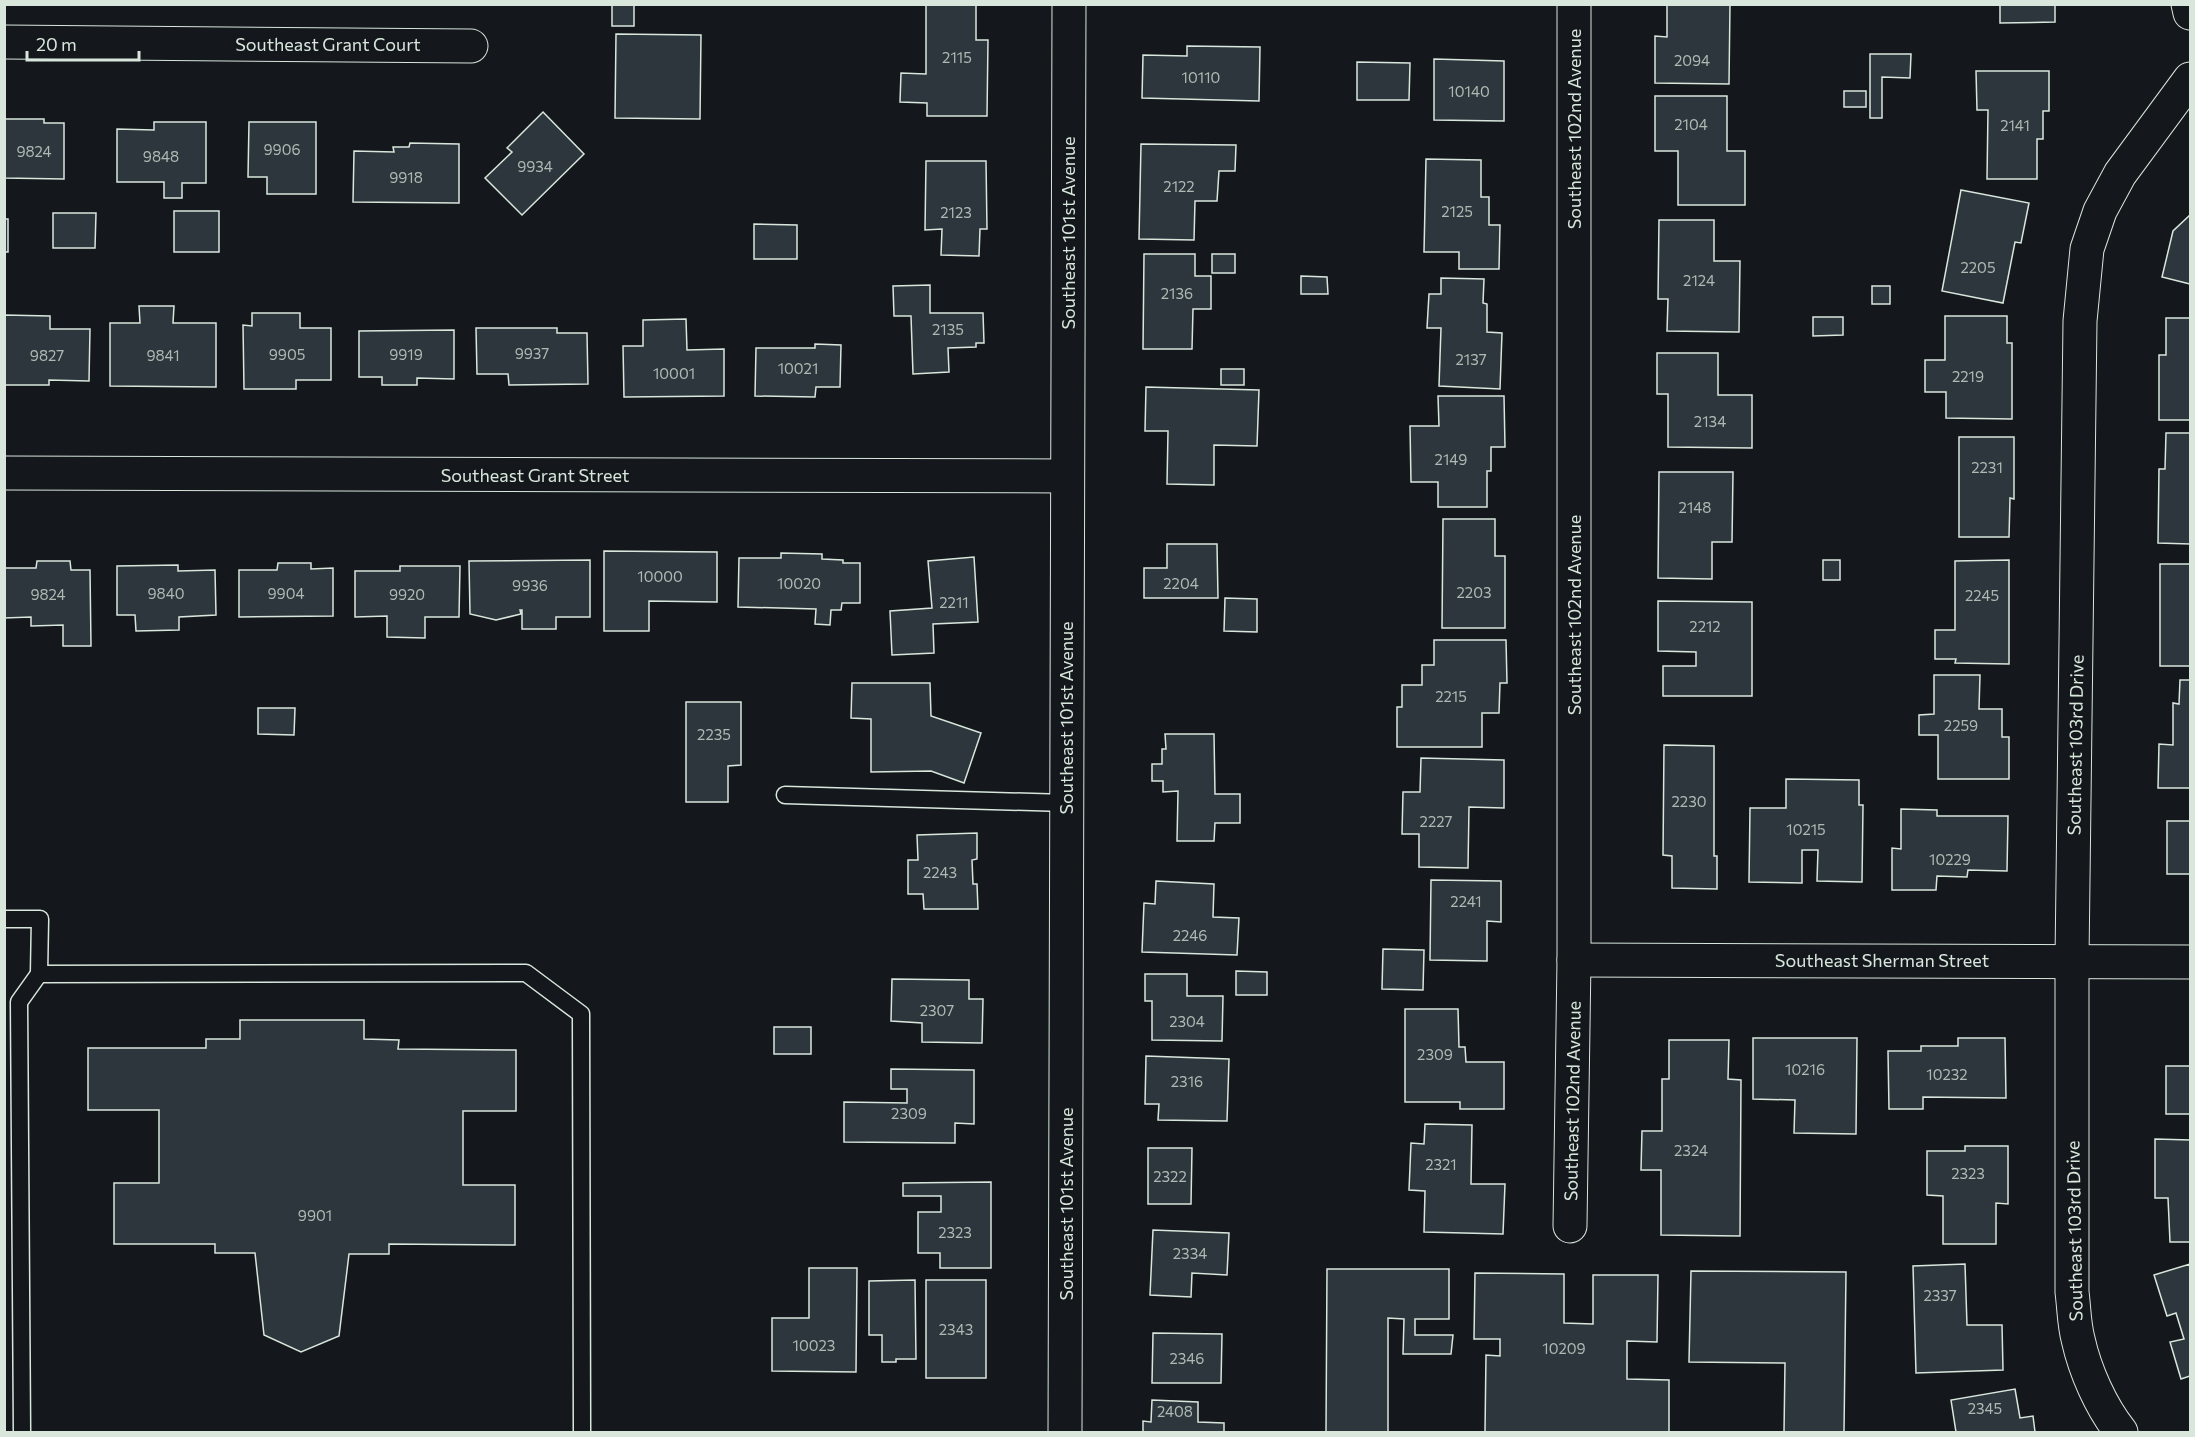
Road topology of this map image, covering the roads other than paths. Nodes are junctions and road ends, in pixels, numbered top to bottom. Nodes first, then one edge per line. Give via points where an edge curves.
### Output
1 (1068, 4) edge
2 (1574, 4) edge
3 (2188, 4) edge
4 (2190, 13) edge
5 (4, 42) edge
6 (471, 46) dead end
7 (2190, 79) edge
8 (4, 473) edge
9 (1066, 476) junction
10 (785, 795) dead end
11 (1066, 803) junction
12 (4, 919) edge
13 (1574, 960) junction
14 (2072, 960) junction
15 (2190, 962) edge
16 (39, 974) junction
17 (1570, 1226) dead end
18 (22, 1432) edge
19 (582, 1432) edge
20 (1065, 1432) edge
21 (2121, 1432) edge

1 - 9 street, Southeast 101st Avenue
2 - 13 street, Southeast 102nd Avenue
3 - 4 street
5 - 6 street, Southeast Grant Court
7 - 14 street, Southeast 103rd Drive via 2120,174 2100,211 2087,249 2080,321
8 - 9 street, Southeast Grant Street
9 - 11 street, Southeast 101st Avenue
10 - 11 lane
11 - 20 street, Southeast 101st Avenue
12 - 16 lane via 40,919
13 - 14 street, Southeast Sherman Street
13 - 17 street, Southeast 102nd Avenue
14 - 15 street, Southeast Sherman Street
14 - 21 street, Southeast 103rd Drive via 2072,1292 2078,1339 2091,1379
16 - 18 lane via 19,1002
16 - 19 lane via 526,973 581,1014

